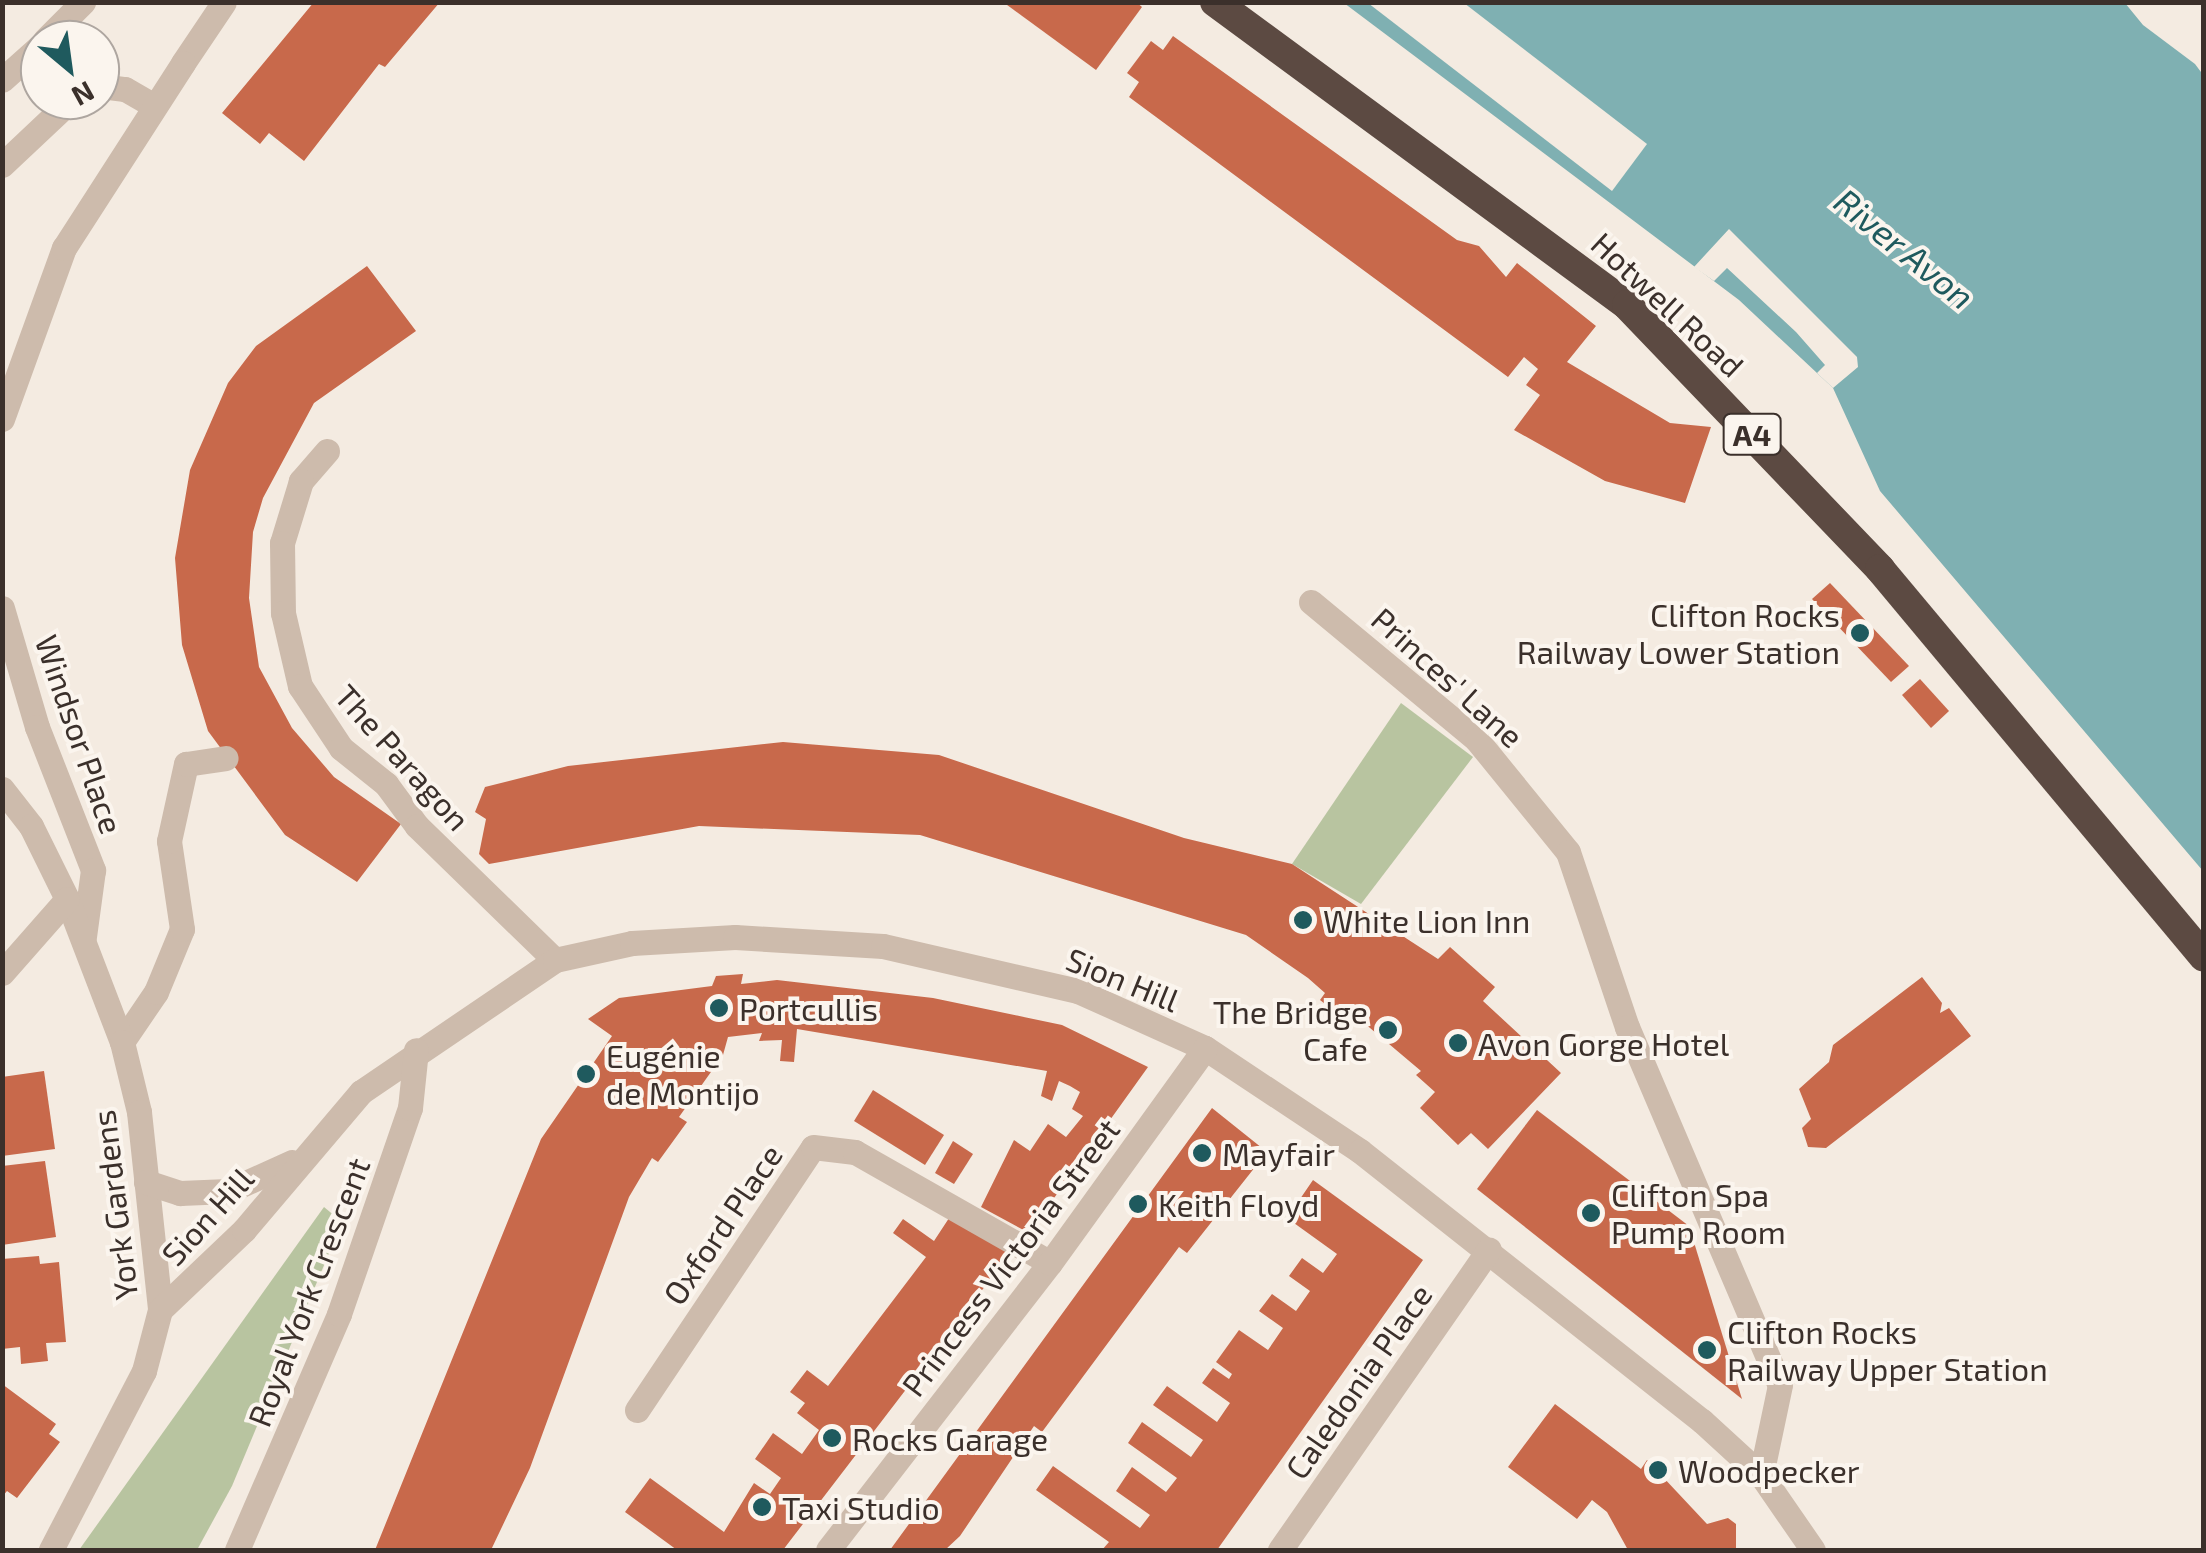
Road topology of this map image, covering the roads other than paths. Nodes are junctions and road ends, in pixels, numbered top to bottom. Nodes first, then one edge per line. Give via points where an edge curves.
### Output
1 (224, 2) edge
2 (1215, 2) edge
3 (120, 88) edge
4 (154, 105) junction
5 (50, 120) edge
6 (2, 165) edge
7 (2, 419) edge
8 (326, 451) dead end
9 (1310, 602) dead end
10 (2, 608) edge
11 (226, 758) dead end
12 (2, 789) edge
13 (67, 899) junction
14 (84, 940) junction
15 (2204, 956) edge
16 (555, 960) junction
17 (2, 973) edge
18 (122, 1042) junction
19 (1205, 1048) junction
20 (416, 1050) junction
21 (297, 1160) junction
22 (146, 1182) junction
23 (1489, 1249) junction
24 (1050, 1263) junction
25 (160, 1310) junction
26 (637, 1410) dead end
27 (1761, 1475) junction
28 (51, 1550) edge
29 (238, 1550) edge
30 (828, 1550) edge
31 (1280, 1550) edge
32 (1813, 1550) edge

1 - 4 street
2 - 15 highway, Hotwell Road / A4 via 1583,268 1654,332 1880,570
3 - 4 street
4 - 7 street via 64,248
5 - 6 street
8 - 16 street, The Paragon via 301,480 282,544 282,612 300,686 341,748 386,784 417,826
9 - 27 street, Princes' Lane via 1477,740 1568,852 1627,1027 1780,1385
10 - 14 street, Windsor Place via 37,727 93,870
11 - 18 street via 186,764 170,828 182,929 156,992
12 - 13 street, York Gardens via 31,826
13 - 14 street, York Gardens
13 - 17 street
14 - 18 street, York Gardens
16 - 19 street, Sion Hill via 632,943 735,936 883,946 1078,991
16 - 20 street, Sion Hill
18 - 22 street, York Gardens
19 - 23 street, Sion Hill via 1360,1151
19 - 24 street, Princess Victoria Street
20 - 21 street, Sion Hill via 361,1092
20 - 29 street, Royal York Crescent via 410,1108 339,1314
21 - 22 street, Sion Hill via 228,1191 180,1193
21 - 25 street, Sion Hill via 244,1230
22 - 25 street, York Gardens
23 - 27 street, Sion Hill
23 - 31 street, Caledonia Place
24 - 26 street, Oxford Place via 855,1152 813,1148
24 - 30 street, Princess Victoria Street
25 - 28 street, York Gardens via 144,1372
27 - 32 street, Sion Hill

